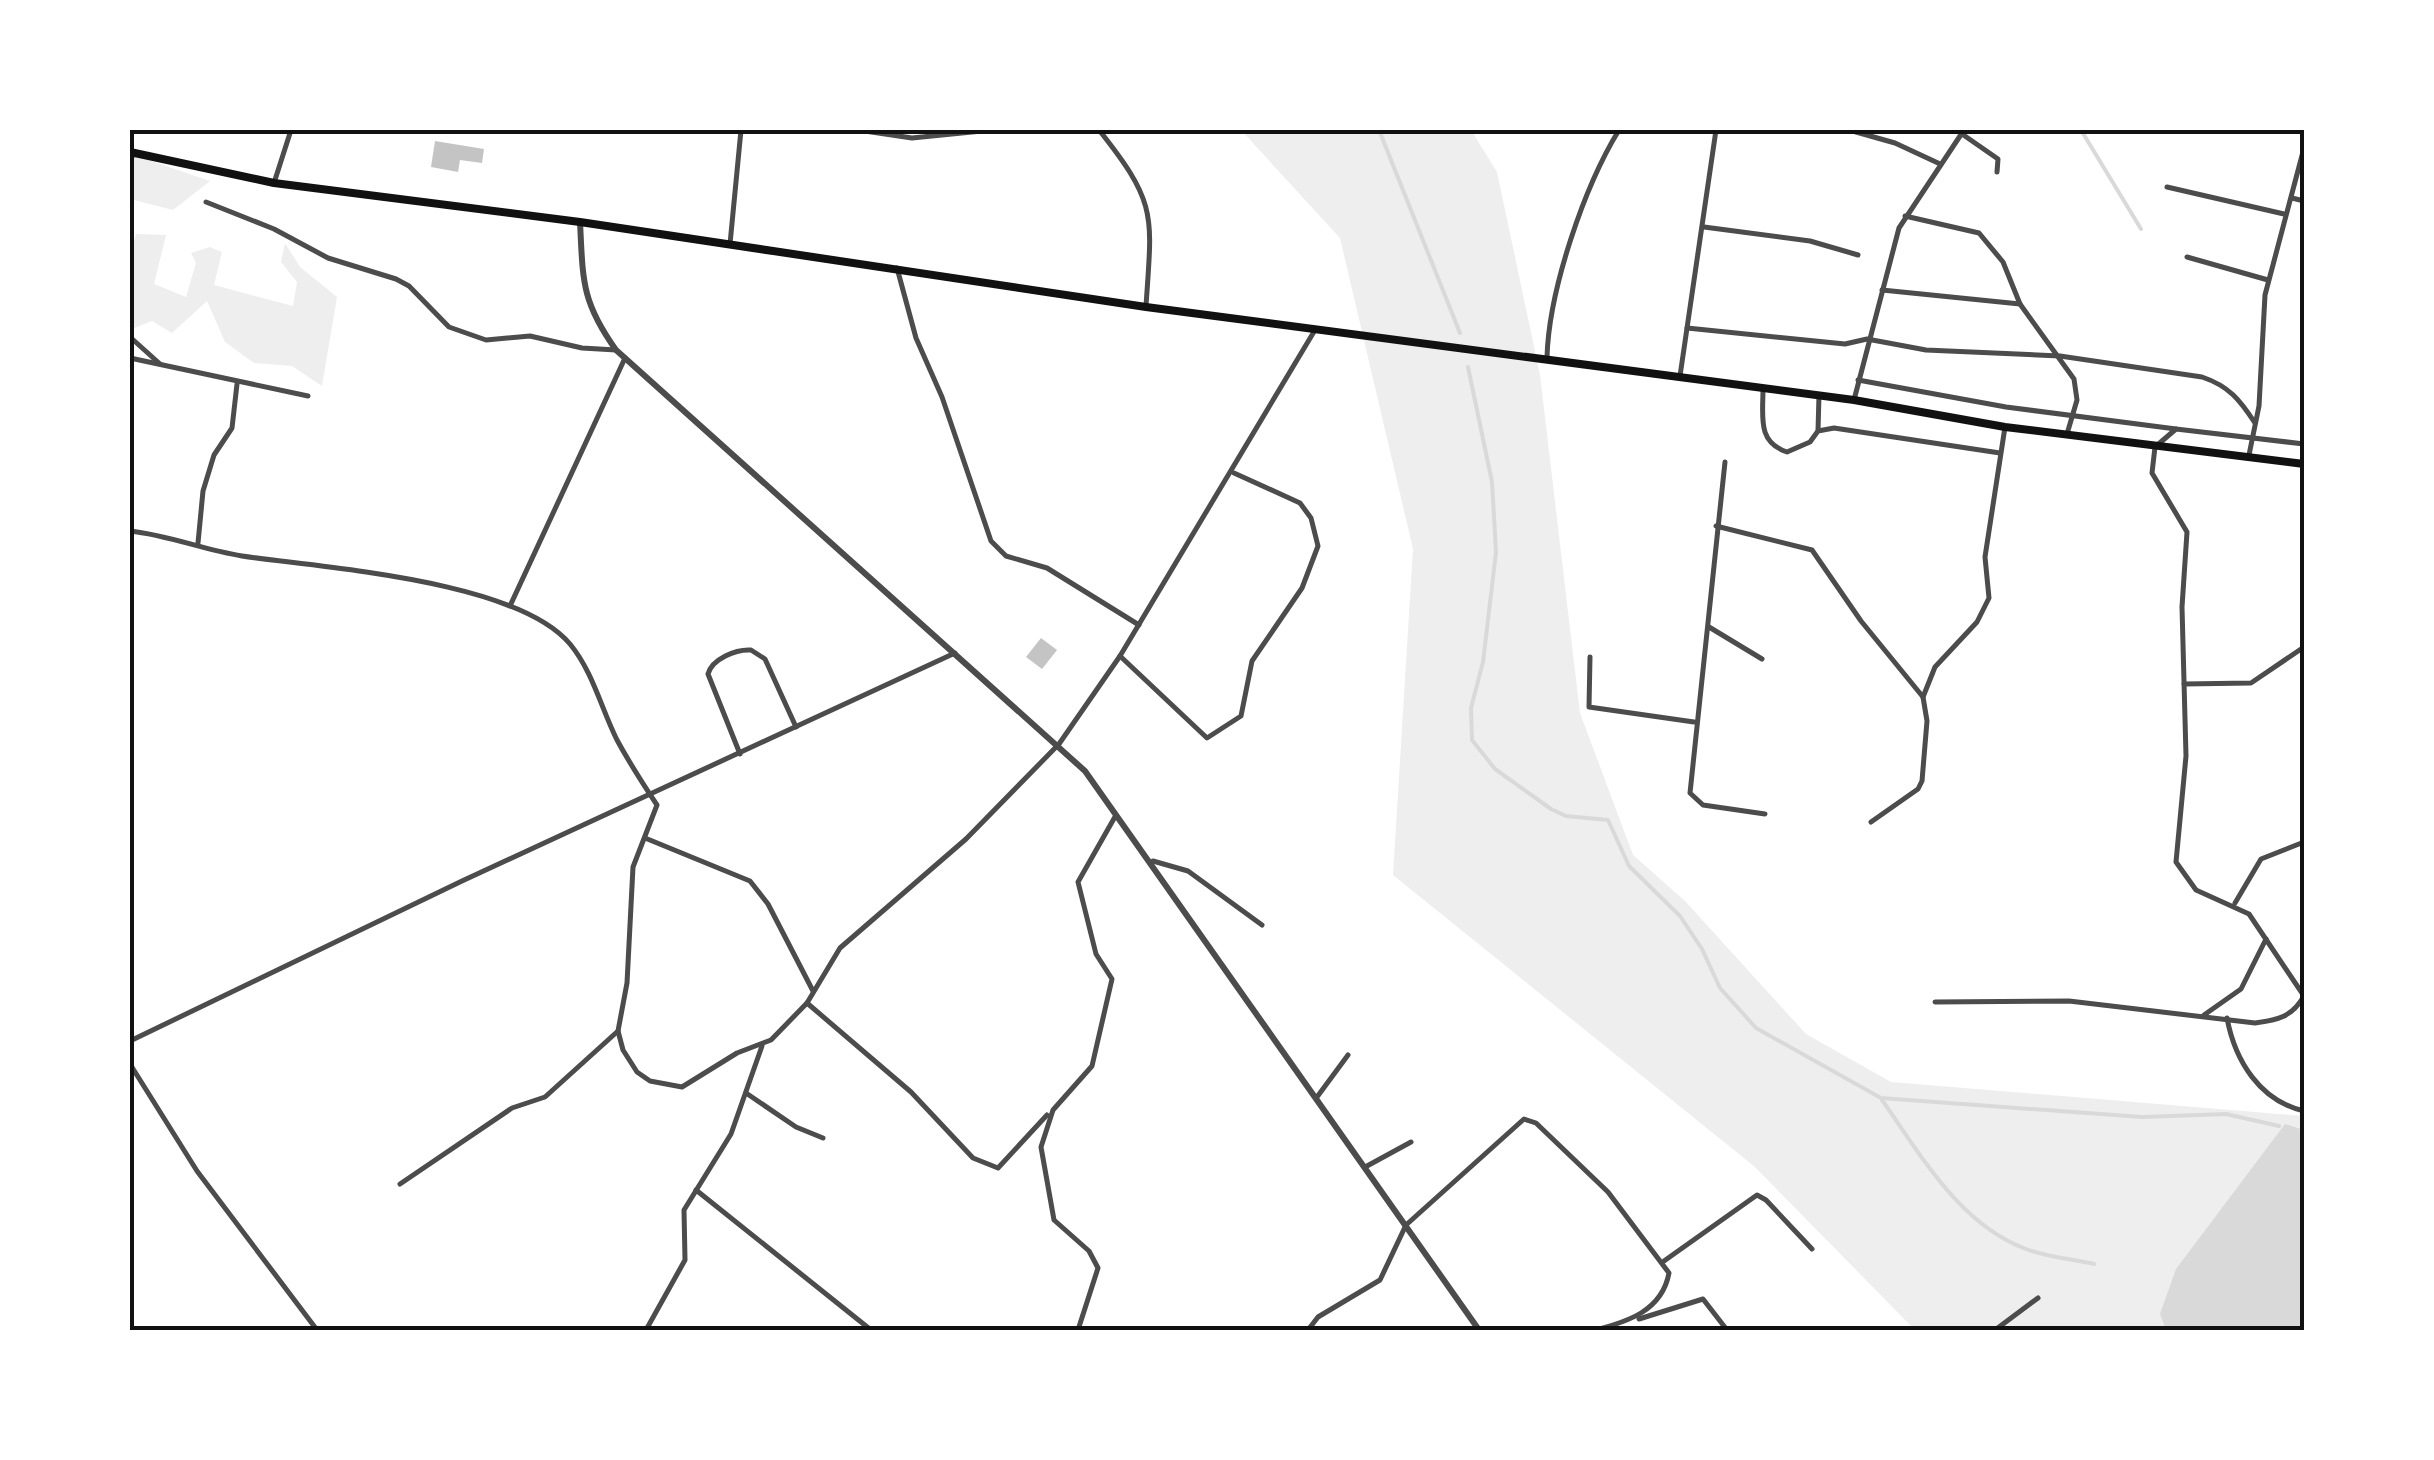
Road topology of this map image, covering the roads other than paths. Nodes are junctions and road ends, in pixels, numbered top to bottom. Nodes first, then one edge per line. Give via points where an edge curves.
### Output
1 (290, 130) edge
2 (740, 130) edge
3 (858, 130) edge
4 (992, 130) edge
5 (1099, 130) edge
6 (1619, 130) edge
7 (1716, 130) edge
8 (1849, 130) edge
9 (1963, 132) edge
10 (2304, 148) edge
11 (131, 152) edge
12 (1938, 163) junction
13 (130, 164) edge
14 (1997, 172) dead end
15 (274, 184) junction
16 (2167, 187) dead end
17 (2292, 198) junction
18 (2304, 201) edge
19 (206, 202) dead end
20 (2284, 214) junction
21 (1906, 216) junction
22 (580, 222) junction
23 (1704, 227) junction
24 (730, 244) junction
25 (1858, 255) dead end
26 (2186, 258) dead end
27 (897, 268) junction
28 (2268, 280) junction
29 (1882, 290) junction
30 (2020, 304) junction
31 (1146, 307) junction
32 (1687, 328) junction
33 (1315, 330) junction
34 (130, 337) edge
35 (1867, 339) junction
36 (616, 350) junction
37 (2060, 356) junction
38 (130, 358) edge
39 (625, 358) junction
40 (1547, 358) junction
41 (163, 366) junction
42 (1680, 376) junction
43 (1858, 380) junction
44 (237, 384) junction
45 (1763, 389) junction
46 (308, 396) dead end
47 (1819, 396) junction
48 (1854, 400) junction
49 (2073, 414) junction
50 (2255, 423) junction
51 (2006, 428) junction
52 (2176, 429) junction
53 (1818, 431) junction
54 (2067, 434) junction
55 (2253, 436) junction
56 (2304, 444) edge
57 (2155, 446) junction
58 (2000, 453) junction
59 (2249, 456) junction
60 (1726, 462) dead end
61 (2304, 464) edge
62 (1233, 472) junction
63 (1716, 526) junction
64 (130, 531) edge
65 (198, 544) junction
66 (510, 606) junction
67 (1140, 625) junction
68 (1709, 627) junction
69 (2304, 647) edge
70 (956, 653) junction
71 (1120, 656) junction
72 (1590, 657) dead end
73 (1762, 659) dead end
74 (2184, 684) junction
75 (1923, 697) junction
76 (1694, 722) junction
77 (796, 727) junction
78 (1059, 744) junction
79 (740, 754) junction
80 (651, 796) junction
81 (1117, 812) junction
82 (1764, 814) dead end
83 (1871, 822) dead end
84 (645, 838) junction
85 (2304, 842) edge
86 (1153, 861) junction
87 (2235, 904) junction
88 (1262, 925) dead end
89 (2266, 938) junction
90 (813, 991) junction
91 (1935, 1002) dead end
92 (808, 1003) junction
93 (2202, 1015) junction
94 (2227, 1018) junction
95 (618, 1030) junction
96 (130, 1042) edge
97 (762, 1046) junction
98 (1348, 1055) dead end
99 (130, 1064) edge
100 (746, 1093) junction
101 (1317, 1098) junction
102 (1052, 1110) junction
103 (2304, 1111) edge
104 (824, 1138) dead end
105 (1412, 1142) dead end
106 (1366, 1166) junction
107 (400, 1184) dead end
108 (696, 1190) junction
109 (1406, 1225) junction
110 (1812, 1250) dead end
111 (1664, 1261) junction
112 (2038, 1298) dead end
113 (1637, 1319) junction
114 (317, 1330) edge
115 (646, 1330) edge
116 (871, 1330) edge
117 (1078, 1330) edge
118 (1308, 1330) edge
119 (1479, 1330) edge
120 (1595, 1330) edge
121 (1727, 1330) edge
122 (1995, 1330) edge

1 - 15 street
2 - 24 street
3 - 4 street via 912,138
5 - 31 street via 1148,203
6 - 40 street via 1582,212
7 - 23 street
8 - 12 street
9 - 12 street
9 - 14 street via 1998,159
10 - 17 street
11 - 13 street
11 - 15 highway
12 - 21 street
15 - 22 highway
16 - 20 street
17 - 18 street
17 - 20 street
19 - 36 street via 328,258 396,279 449,327 486,340 530,336
20 - 28 street
21 - 29 street
21 - 30 street via 1984,236
22 - 24 highway
22 - 36 street via 583,284 593,318
23 - 25 street via 1810,241
23 - 32 street
24 - 27 highway
26 - 28 street
27 - 31 highway
27 - 67 street via 991,541 1006,556 1046,568
28 - 50 street
29 - 30 street
29 - 35 street
30 - 37 street
31 - 33 highway
32 - 35 street via 1845,344
32 - 42 street
33 - 40 highway
33 - 62 street
34 - 41 street
35 - 37 street via 1914,349
35 - 43 street
36 - 39 street
37 - 49 street via 2077,388
37 - 50 street via 2222,383
38 - 41 street
39 - 66 street
39 - 70 street
40 - 42 highway
41 - 44 street
42 - 45 highway
43 - 48 street
43 - 49 street
44 - 46 street
44 - 65 street via 232,428 214,455 203,491
45 - 47 highway
45 - 53 street via 1763,435 1772,447 1799,449
47 - 48 highway
47 - 53 street
48 - 51 highway
49 - 52 street
49 - 54 street
50 - 55 street
51 - 54 highway
51 - 58 street
52 - 55 street
52 - 57 street
53 - 58 street
54 - 57 highway
55 - 56 street
55 - 59 street
57 - 59 highway
57 - 74 street via 2152,473 2187,532
58 - 75 street via 1984,557 1989,598 1977,622 1935,667
59 - 61 highway
60 - 63 street
62 - 67 street
62 - 71 street via 1300,503 1318,546 1302,588 1257,652 1242,716 1207,738
63 - 68 street
63 - 75 street via 1812,550
64 - 65 street
65 - 66 street via 346,568
66 - 80 street via 569,643
67 - 71 street
68 - 73 street
68 - 76 street
69 - 74 street via 2251,683
70 - 77 street
70 - 78 street
71 - 78 street
72 - 76 street via 1589,708
74 - 87 street via 2186,756 2176,862 2196,890
75 - 83 street via 1922,781
76 - 82 street via 1695,801
77 - 79 street
77 - 79 street via 766,659 751,650 714,662 708,674
78 - 81 street
78 - 90 street via 966,839 840,948
79 - 80 street
80 - 84 street via 656,810
80 - 96 street
81 - 86 street
81 - 102 street via 1078,882 1096,954 1112,978 1096,1054
84 - 90 street via 750,881
84 - 95 street via 632,873
85 - 87 street via 2261,859
86 - 88 street via 1188,871
86 - 101 street
87 - 89 street
89 - 93 street via 2241,988
89 - 94 street via 2304,996 2280,1019
90 - 92 street
91 - 93 street via 2039,999
92 - 97 street
92 - 102 street via 990,1168 1002,1164
93 - 94 street
94 - 103 street via 2231,1039 2257,1084 2272,1100
95 - 97 street via 637,1072 669,1087 682,1087
95 - 107 street via 545,1097 512,1108
97 - 100 street
98 - 101 street
99 - 114 street via 197,1171
100 - 104 street via 796,1128
100 - 108 street via 731,1134
101 - 106 street
102 - 117 street via 1041,1147 1050,1204 1058,1226 1089,1251 1098,1268
105 - 106 street
106 - 109 street
108 - 115 street via 684,1210 685,1260
108 - 116 street
109 - 111 street via 1524,1119 1595,1178
109 - 118 street via 1380,1280
109 - 119 street
110 - 111 street via 1756,1195
111 - 113 street via 1669,1278
112 - 122 street
113 - 120 street
113 - 121 street via 1703,1299

